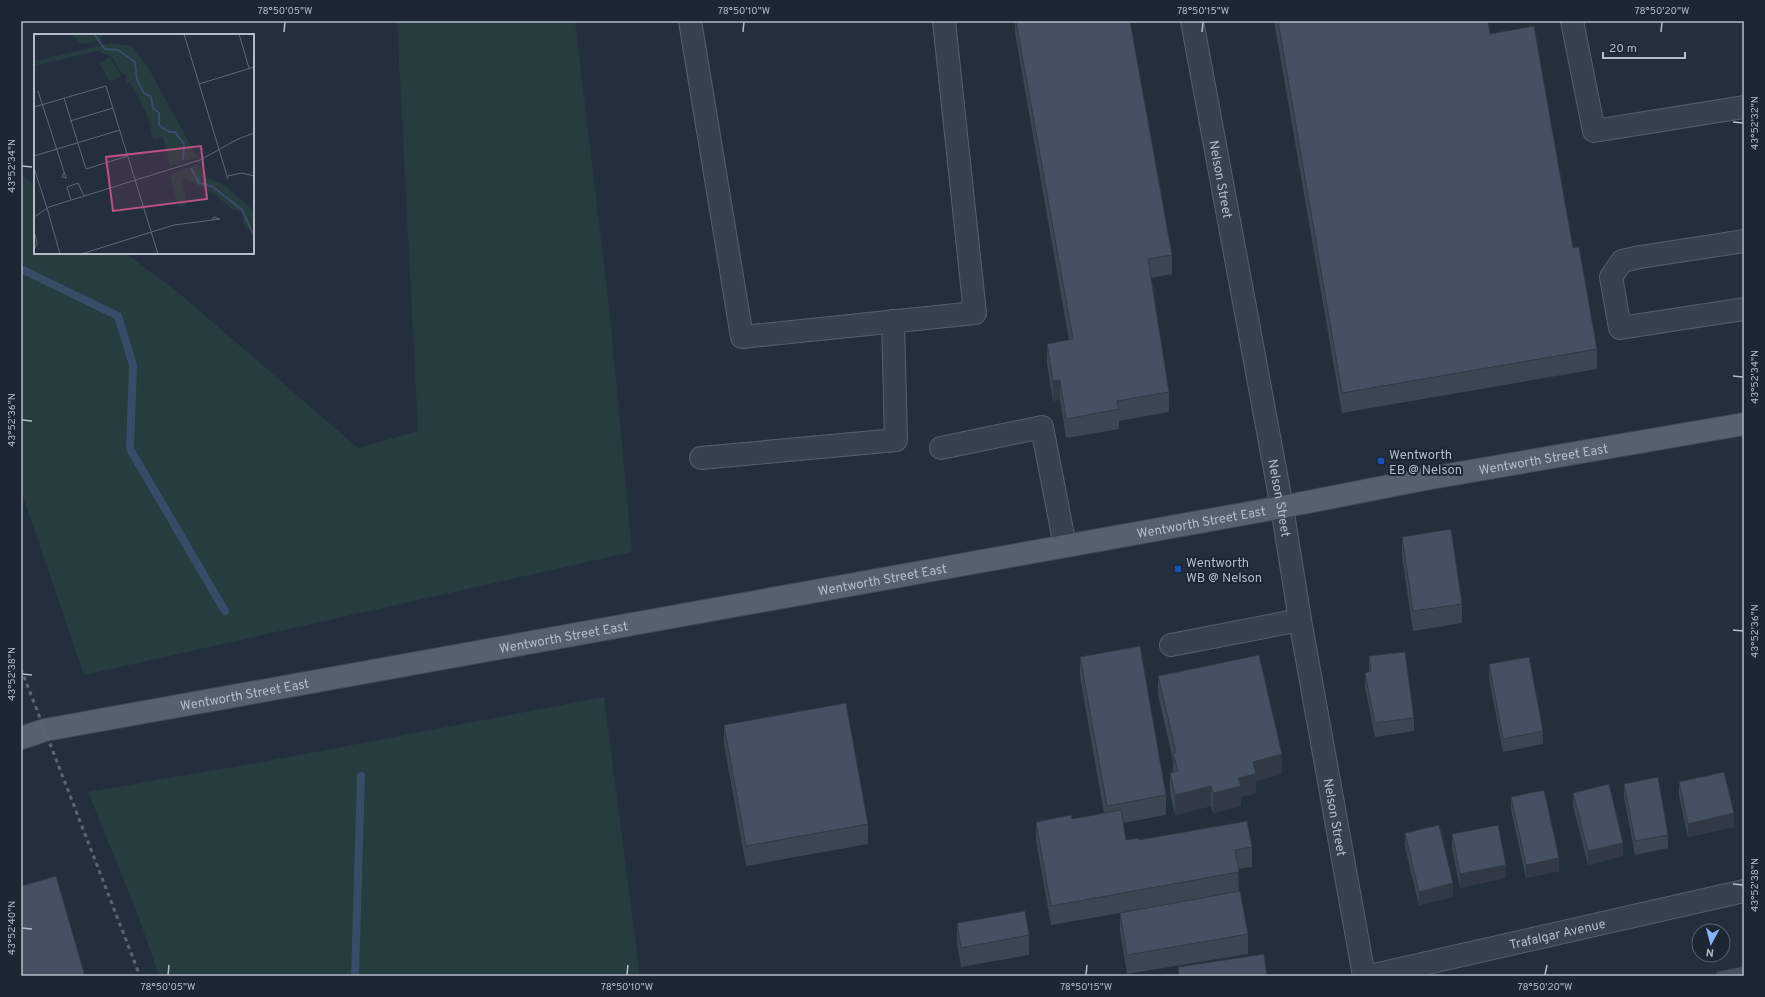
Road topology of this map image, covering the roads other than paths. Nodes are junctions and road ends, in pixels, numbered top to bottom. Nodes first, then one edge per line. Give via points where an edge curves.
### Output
1 (690, 21) edge
2 (944, 21) edge
3 (1192, 21) edge
4 (1572, 21) edge
5 (1744, 107) edge
6 (1744, 241) edge
7 (1744, 309) edge
8 (893, 321) junction
9 (1744, 424) edge
10 (941, 448) dead end
11 (701, 458) dead end
12 (1282, 507) junction
13 (1064, 546) junction
14 (1300, 620) junction
15 (1171, 645) dead end
16 (21, 738) edge
17 (1744, 891) edge
18 (1364, 976) edge
19 (1370, 976) edge

1 - 8 street via 742,337
2 - 8 street via 975,313
3 - 12 street, Nelson Street
4 - 5 street via 1594,130
6 - 7 street via 1628,260 1622,262 1611,277 1620,328
8 - 11 street via 896,440
9 - 12 main road, Wentworth Street East via 1425,479
10 - 13 street via 1042,427
12 - 13 main road, Wentworth Street East
12 - 14 street, Nelson Street
13 - 16 main road, Wentworth Street East via 52,728
14 - 15 street
14 - 18 street, Nelson Street
17 - 19 street, Trafalgar Avenue

